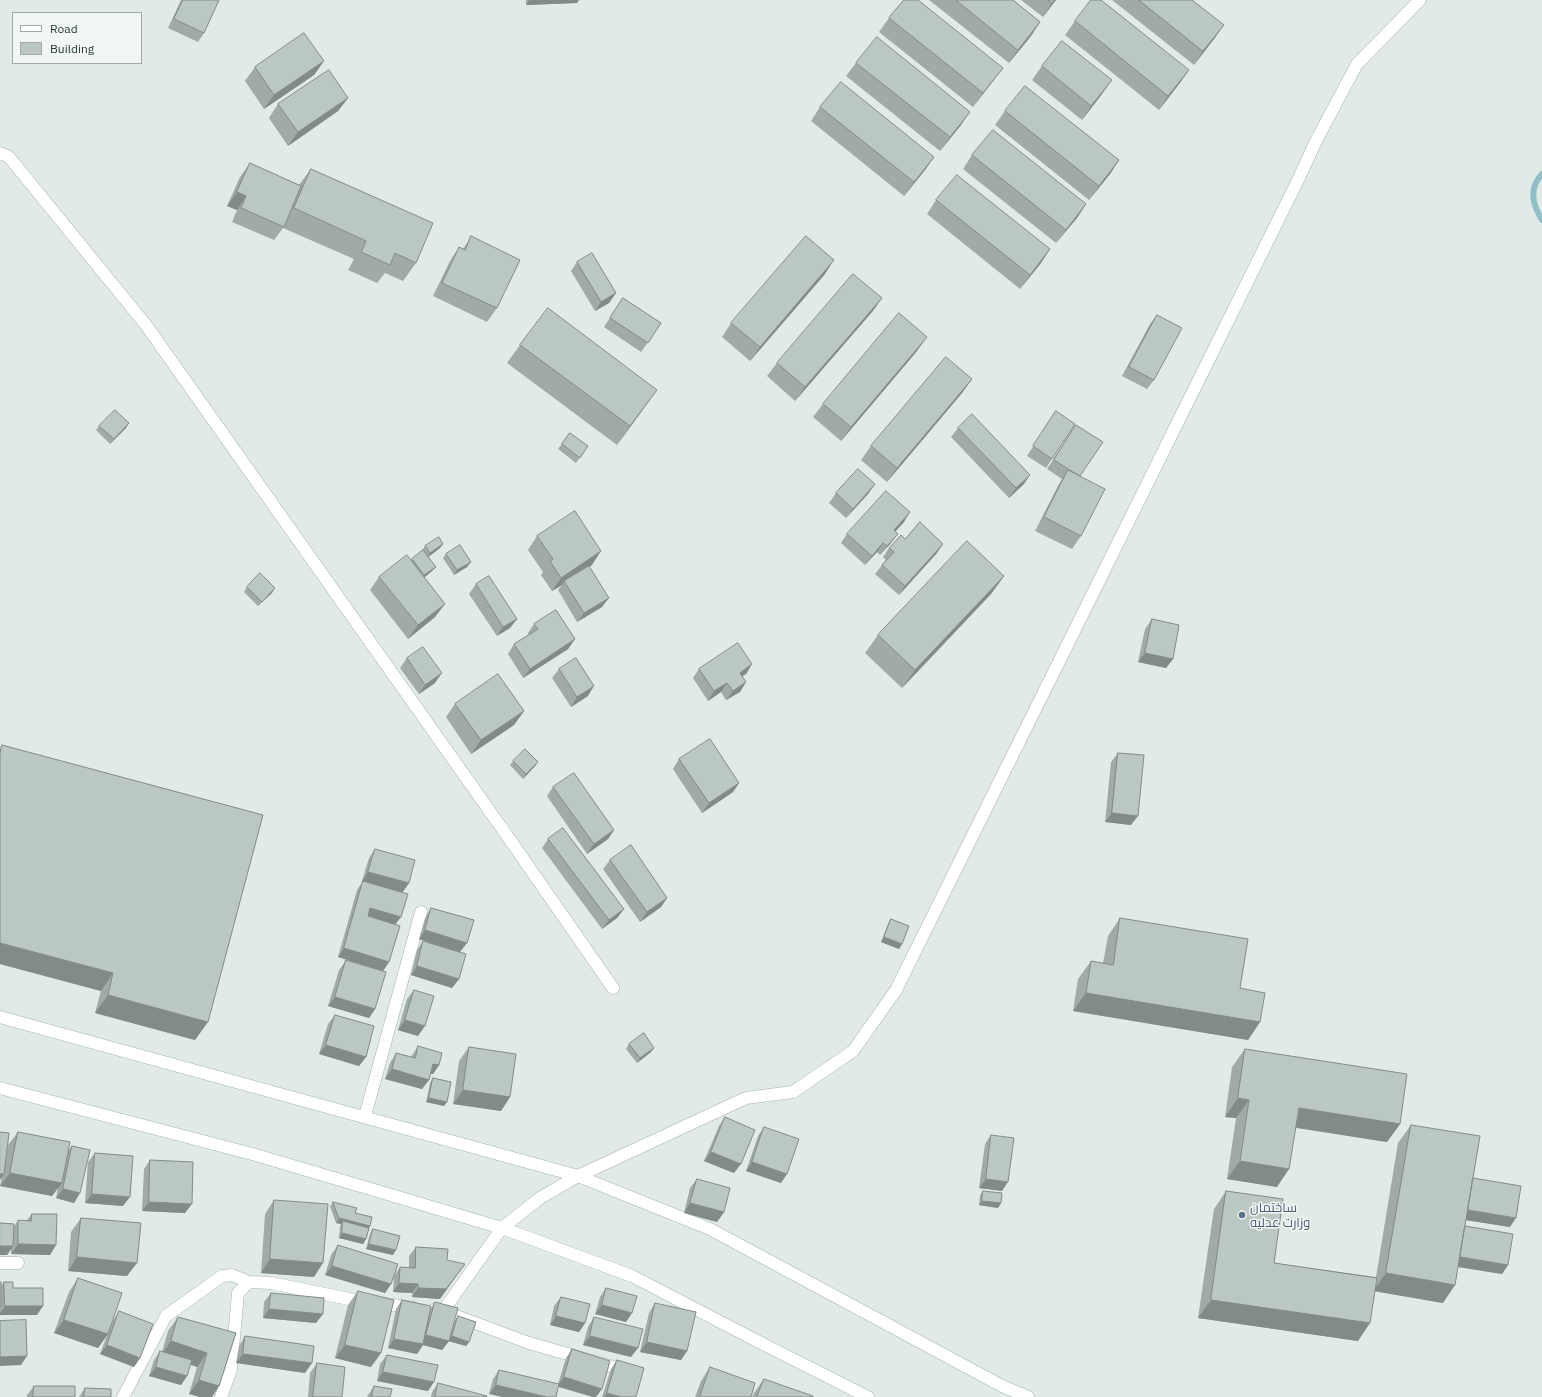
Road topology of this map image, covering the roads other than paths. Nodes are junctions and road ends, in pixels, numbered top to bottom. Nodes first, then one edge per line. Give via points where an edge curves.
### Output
1 (1420, 0) edge
2 (0, 153) edge
3 (421, 912) dead end
4 (613, 988) dead end
5 (0, 1017) edge
6 (0, 1088) edge
7 (365, 1116) junction
8 (578, 1176) junction
9 (502, 1228) junction
10 (0, 1263) edge
11 (18, 1263) dead end
12 (248, 1282) junction
13 (444, 1311) junction
14 (637, 1374) edge
15 (123, 1397) edge
16 (221, 1397) edge
17 (868, 1397) edge
18 (1028, 1397) edge

1 - 8 street via 1357,64 1316,141 896,990 853,1052 793,1092 746,1098
2 - 4 street via 8,157 146,325
3 - 7 street
5 - 7 street
6 - 9 street via 264,1157
7 - 8 street
8 - 9 street via 540,1198
8 - 18 street via 710,1229 1002,1386
9 - 13 street
9 - 17 street via 632,1276
10 - 11 street
12 - 13 street via 271,1283 348,1299
12 - 15 street via 232,1275 222,1276 166,1316
12 - 16 street via 238,1293 231,1370
13 - 14 street via 529,1343

